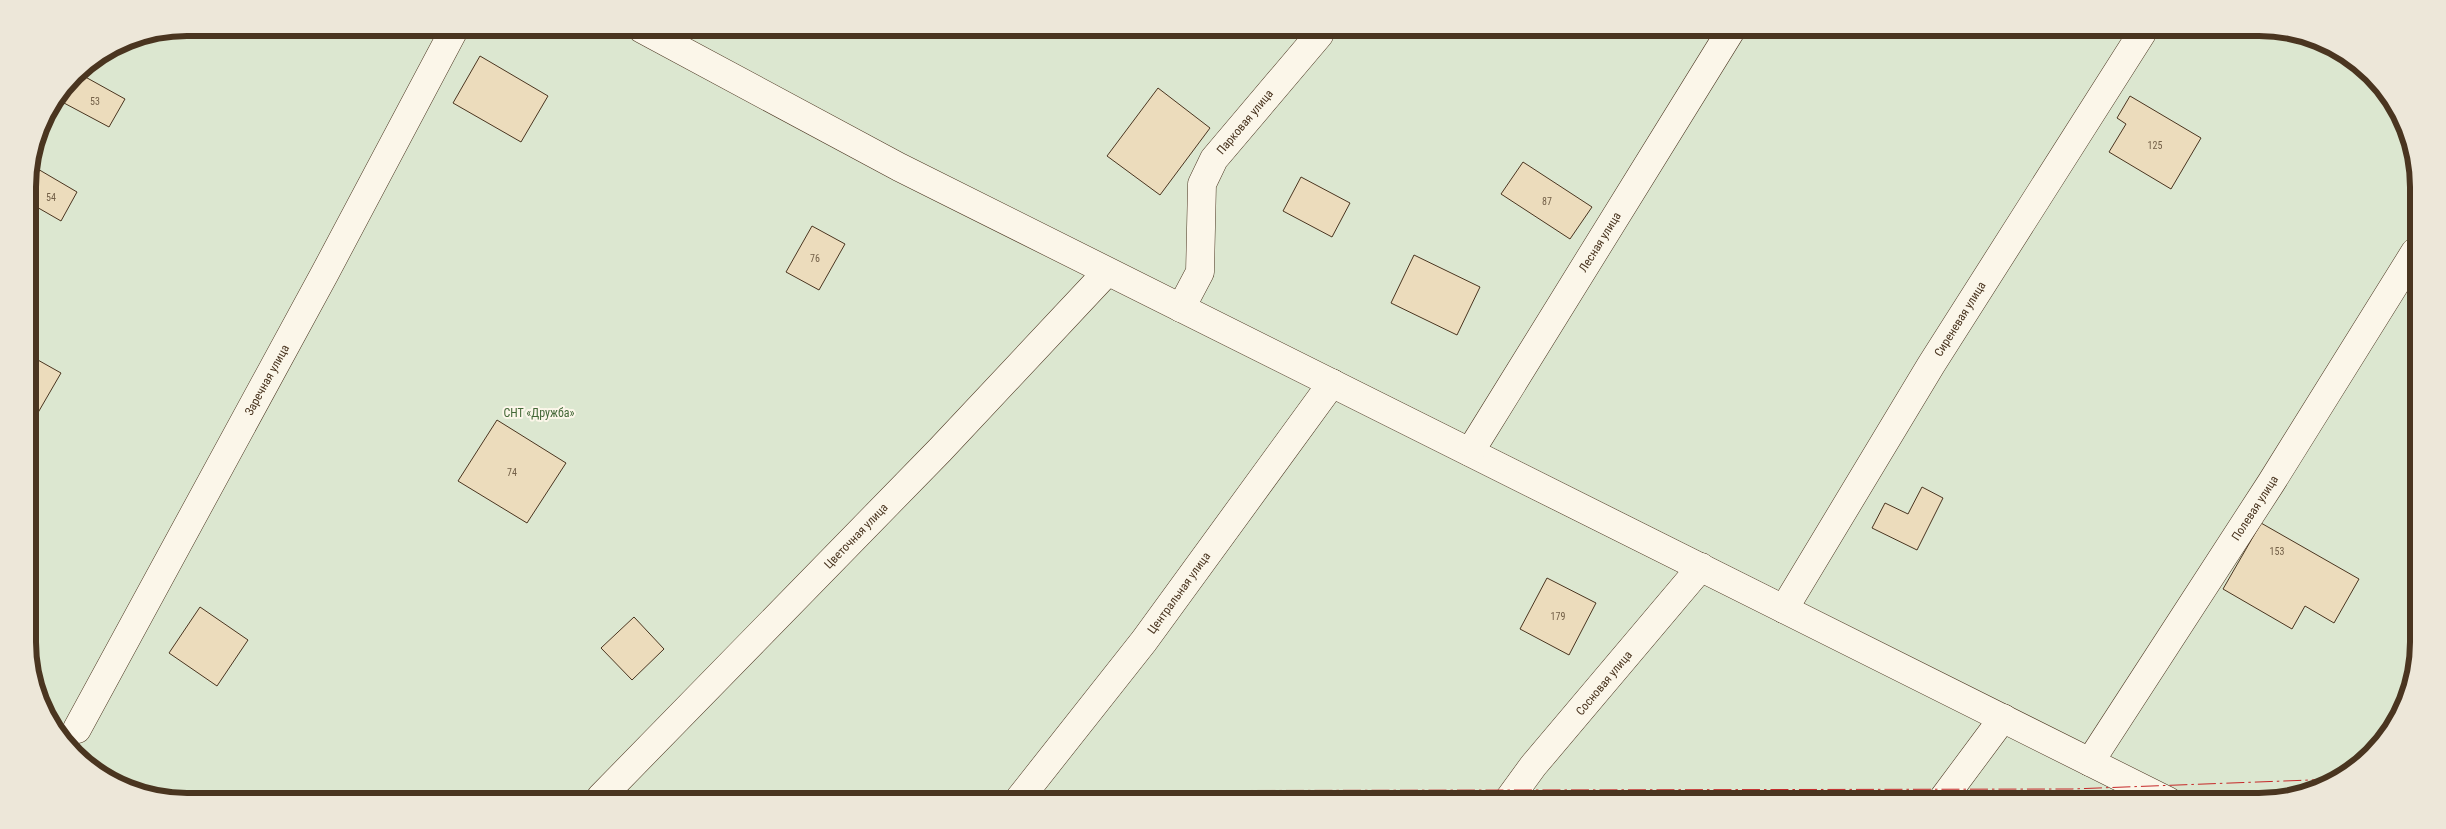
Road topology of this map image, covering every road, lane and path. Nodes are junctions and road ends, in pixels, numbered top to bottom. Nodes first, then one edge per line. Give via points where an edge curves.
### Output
1 (451, 36) edge
2 (655, 36) edge
3 (1318, 36) edge
4 (1728, 36) edge
5 (2140, 36) edge
6 (2410, 260) edge
7 (1107, 272) junction
8 (1182, 308) junction
9 (1332, 383) junction
10 (1470, 452) junction
11 (1701, 568) junction
12 (1784, 609) junction
13 (2002, 718) junction
14 (77, 729) dead end
15 (2090, 762) junction
16 (1513, 792) edge
17 (1948, 792) edge
18 (2150, 792) edge
19 (605, 793) edge
20 (1024, 793) edge

1 - 14 street, Заречная улица
2 - 7 street via 899,167
3 - 8 street, Парковая улица via 1214,159 1202,184 1200,272
4 - 10 street, Лесная улица
5 - 12 street, Сиреневая улица via 1931,365
6 - 15 street, Полевая улица via 2271,483
7 - 8 street
7 - 19 street, Цветочная улица via 940,450
8 - 9 street
9 - 10 street
9 - 20 street, Центральная улица via 1144,641
10 - 11 street
11 - 12 street
11 - 16 street, Сосновая улица
12 - 13 street
13 - 15 street
13 - 17 street
15 - 18 street

